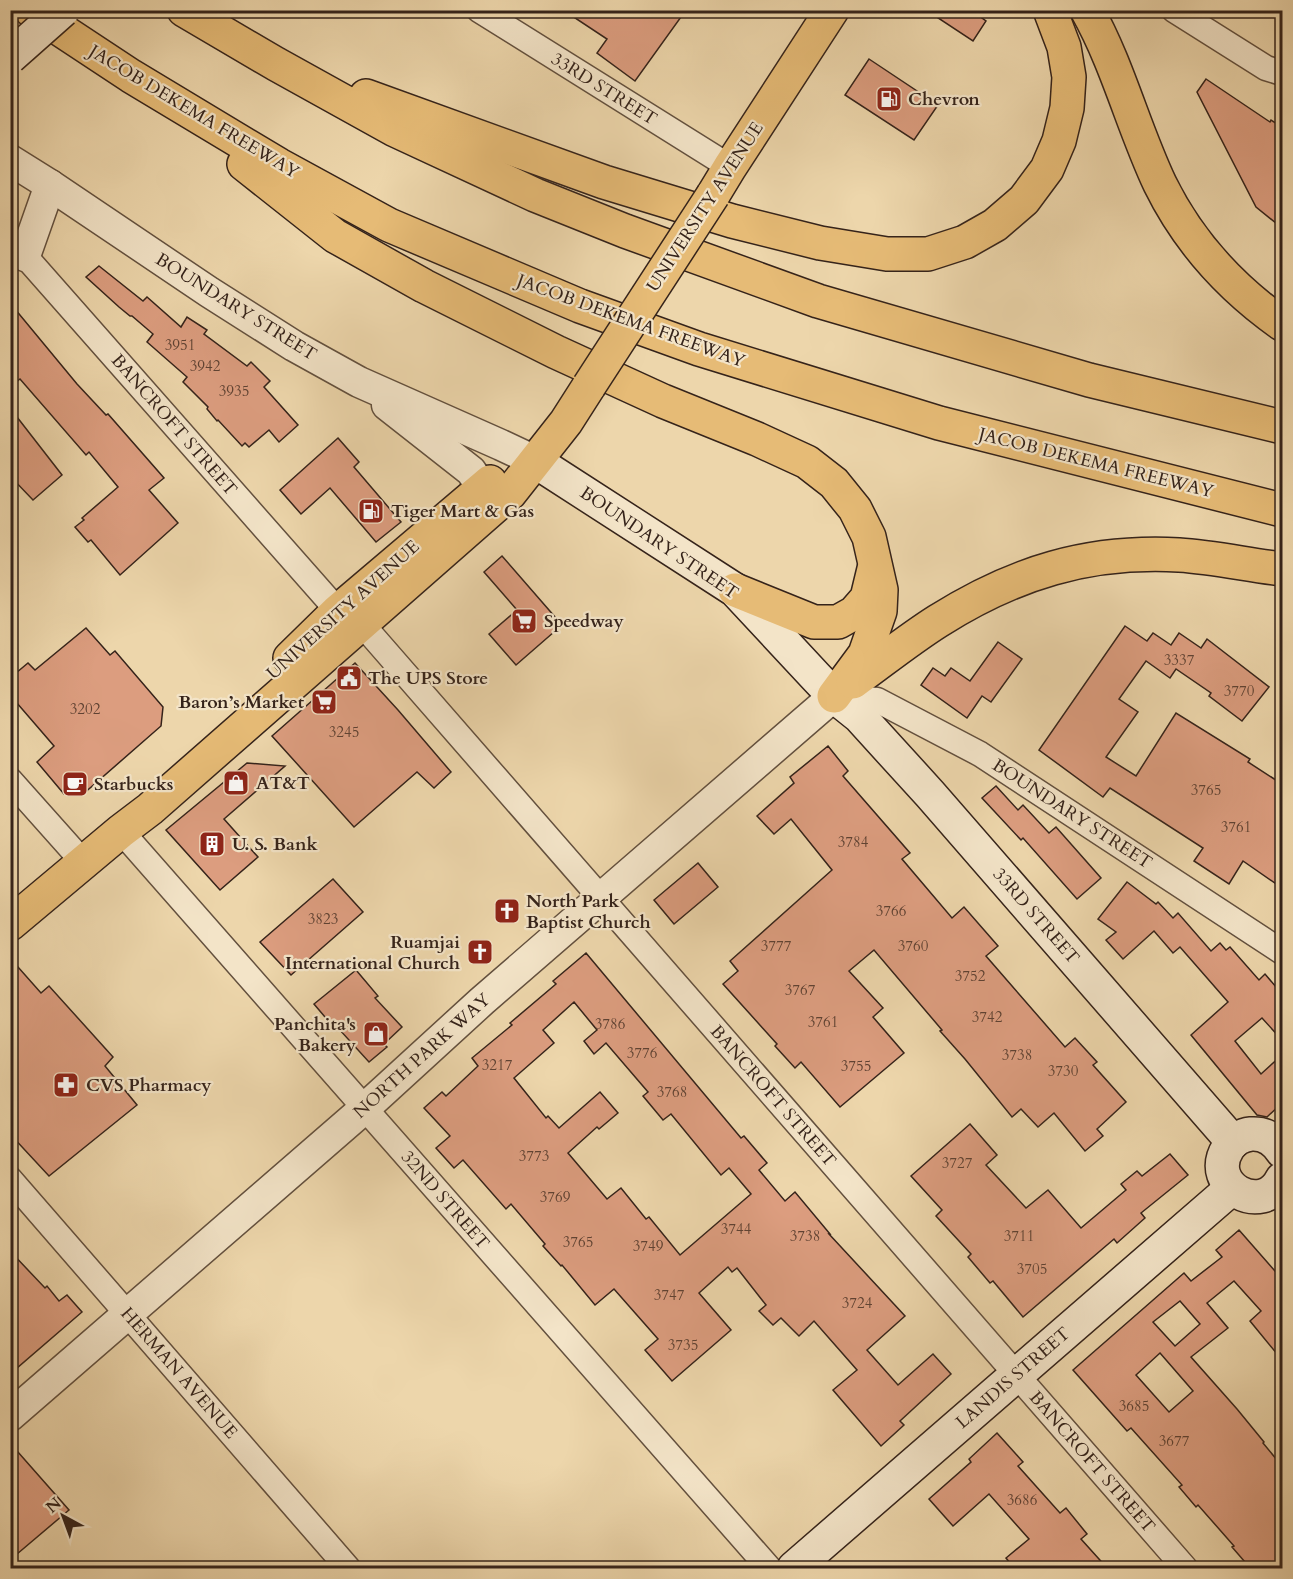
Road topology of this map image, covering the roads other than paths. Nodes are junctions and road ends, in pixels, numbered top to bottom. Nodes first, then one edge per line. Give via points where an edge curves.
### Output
1 (31, 10) edge
2 (63, 10) edge
3 (184, 10) edge
4 (479, 10) edge
5 (832, 10) edge
6 (1050, 10) edge
7 (1087, 10) edge
8 (1174, 10) edge
9 (10, 57) edge
10 (276, 64) junction
11 (1282, 73) edge
12 (131, 76) junction
13 (10, 160) edge
14 (730, 167) junction
15 (50, 185) junction
16 (18, 247) edge
17 (1282, 324) edge
18 (359, 382) junction
19 (1282, 427) edge
20 (535, 461) junction
21 (478, 491) junction
22 (1282, 510) edge
23 (875, 564) junction
24 (1282, 569) edge
25 (735, 590) junction
26 (350, 617) junction
27 (834, 696) junction
28 (10, 780) edge
29 (121, 831) junction
30 (84, 863) junction
31 (600, 897) junction
32 (10, 924) edge
33 (1282, 952) edge
34 (365, 1108) junction
35 (1233, 1142) junction
36 (1281, 1147) edge
37 (10, 1179) edge
38 (1232, 1188) junction
39 (1280, 1188) edge
40 (128, 1314) junction
41 (1017, 1375) junction
42 (10, 1416) edge
43 (348, 1569) edge
44 (769, 1569) edge
45 (794, 1569) edge
46 (1185, 1569) edge

1 - 12 main road, JACOB DEKEMA FREEWAY
2 - 9 main road, bridge
3 - 10 main road
4 - 14 street, 33RD STREET
5 - 14 main road, UNIVERSITY AVENUE
6 - 10 main road via 1064,47 1069,77 1067,108 1047,169 1024,200 995,225 965,242 927,254 887,254 831,245 732,221 604,182
7 - 17 main road via 1160,184 1183,224 1227,279
8 - 11 street via 1266,68
10 - 19 main road via 395,130 535,195 818,301 1089,380
12 - 22 main road, JACOB DEKEMA FREEWAY via 279,165 389,225 580,306 699,350 939,423
12 - 23 main road via 335,236 556,352 807,462 834,483 855,509 869,537
13 - 15 street, BOUNDARY STREET
14 - 20 main road, UNIVERSITY AVENUE, bridge via 566,422
15 - 16 street
15 - 18 street, BOUNDARY STREET via 228,304
16 - 26 street, BANCROFT STREET
18 - 20 street, BOUNDARY STREET
18 - 21 street via 471,471
20 - 21 main road, UNIVERSITY AVENUE via 497,476
20 - 25 main road, BOUNDARY STREET
20 - 26 main road, UNIVERSITY AVENUE via 510,493
21 - 26 main road, UNIVERSITY AVENUE
23 - 25 main road via 867,598 838,622 814,622
23 - 27 main road via 881,590 880,610 865,654
24 - 27 main road via 1179,555 1121,555 1066,563 985,594 936,622
25 - 27 main road, BOUNDARY STREET
26 - 29 main road, UNIVERSITY AVENUE via 292,657 136,799
26 - 31 street, BANCROFT STREET
27 - 31 street, NORTH PARK WAY
27 - 33 street, BOUNDARY STREET via 877,700 980,754
27 - 35 main road, 33RD STREET via 860,716 930,794
28 - 30 street
29 - 30 main road, UNIVERSITY AVENUE
29 - 34 street, 32ND STREET
30 - 32 main road, UNIVERSITY AVENUE
31 - 34 street, NORTH PARK WAY
31 - 41 street, BANCROFT STREET
34 - 40 street, NORTH PARK WAY
34 - 44 street, 32ND STREET
35 - 36 main road via 1238,1137 1259,1134
35 - 38 main road via 1222,1164
37 - 40 street, HERMAN AVENUE
38 - 39 main road via 1254,1197
38 - 41 main road, LANDIS STREET
40 - 42 street, NORTH PARK WAY
40 - 43 street, HERMAN AVENUE
41 - 45 main road, LANDIS STREET
41 - 46 street, BANCROFT STREET

